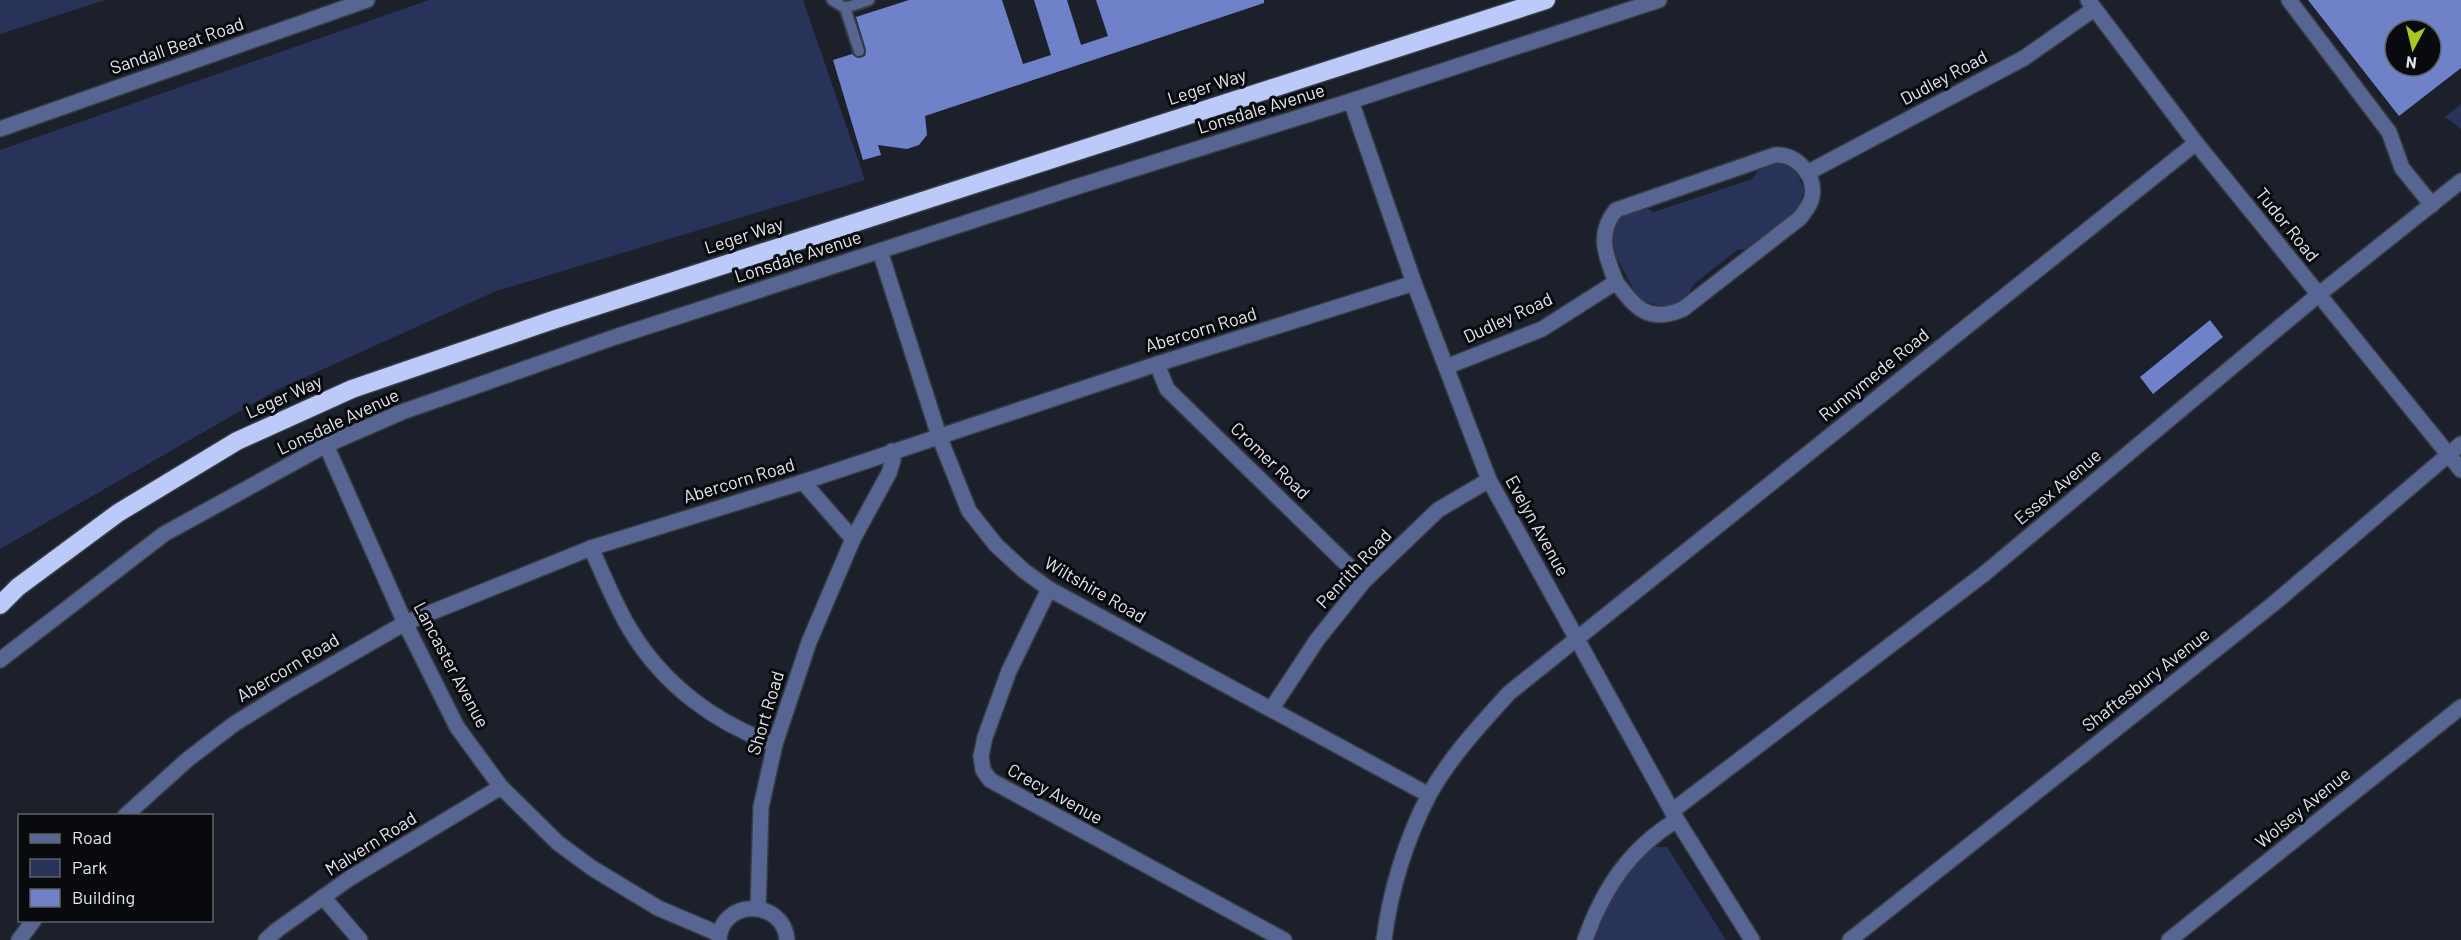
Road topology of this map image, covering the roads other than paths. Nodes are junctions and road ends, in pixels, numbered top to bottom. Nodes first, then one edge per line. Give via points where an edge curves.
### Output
1 (367, 0) edge
2 (832, 0) edge
3 (869, 0) edge
4 (1546, 0) edge
5 (1659, 0) edge
6 (2289, 0) edge
7 (2091, 4) edge
8 (845, 8) junction
9 (859, 51) dead end
10 (1351, 101) junction
11 (0, 129) edge
12 (2196, 143) junction
13 (1807, 173) junction
14 (2461, 181) edge
15 (2432, 205) junction
16 (880, 251) junction
17 (1616, 282) junction
18 (1414, 283) junction
19 (2318, 294) junction
20 (1157, 364) junction
21 (1446, 367) junction
22 (939, 436) junction
23 (2461, 444) edge
24 (326, 445) junction
25 (892, 451) junction
26 (2449, 454) junction
27 (2461, 470) edge
28 (1489, 480) junction
29 (803, 482) junction
30 (852, 540) junction
31 (591, 548) junction
32 (1364, 581) junction
33 (1049, 589) junction
34 (0, 605) edge
35 (405, 623) junction
36 (1576, 639) junction
37 (0, 660) edge
38 (2461, 707) edge
39 (1272, 708) junction
40 (775, 744) junction
41 (501, 788) junction
42 (1429, 795) junction
43 (127, 814) edge
44 (1675, 816) junction
45 (323, 897) junction
46 (758, 908) junction
47 (33, 922) edge
48 (719, 937) edge
49 (19, 940) edge
50 (266, 940) edge
51 (360, 940) edge
52 (787, 940) edge
53 (1284, 940) edge
54 (1384, 940) edge
55 (1585, 940) edge
56 (1752, 940) edge
57 (1850, 940) edge
58 (2169, 940) edge

1 - 11 street, Sandall Beat Road
2 - 8 lane
3 - 8 lane
4 - 34 highway, Leger Way via 352,389 237,441 118,513 18,587
5 - 10 street, Lonsdale Avenue
6 - 15 street via 2390,132 2402,168
7 - 12 street, Tudor Road
7 - 13 street, Dudley Road via 2024,58
8 - 9 lane
10 - 16 street, Lonsdale Avenue
10 - 18 street, Evelyn Avenue
12 - 19 street, Tudor Road
12 - 36 street, Runnymede Road
13 - 17 street via 1812,198 1800,218 1683,309 1670,315 1648,314
13 - 17 street via 1794,159 1775,155 1616,210 1605,227 1603,242
14 - 15 street, Essex Avenue
15 - 19 street, Essex Avenue
16 - 22 street, Wiltshire Road
16 - 24 street, Lonsdale Avenue via 615,337 402,412
17 - 21 street, Dudley Road via 1542,329
18 - 20 street, Abercorn Road
18 - 21 street, Evelyn Avenue
19 - 26 street, Tudor Road
19 - 44 street, Essex Avenue via 1984,574
20 - 22 street, Abercorn Road
20 - 32 street, Cromer Road via 1167,389
21 - 28 street, Evelyn Avenue
22 - 25 street, Abercorn Road
22 - 33 street, Wiltshire Road via 969,511 981,528 1023,570
23 - 26 street, Shaftesbury Avenue
24 - 35 street, Lancaster Avenue
24 - 37 street, Lonsdale Avenue via 164,534
25 - 29 street, Abercorn Road
25 - 30 street, Short Road via 894,460 889,473
26 - 27 street, Tudor Road
26 - 57 street, Shaftesbury Avenue via 2272,605
28 - 32 street, Penrith Road via 1438,510
28 - 36 street, Evelyn Avenue
29 - 30 street
29 - 31 street, Abercorn Road
30 - 40 street, Short Road via 809,642
31 - 35 street, Abercorn Road
31 - 40 street via 616,604 651,660 699,705 729,725
32 - 39 street, Penrith Road via 1317,640
33 - 39 street, Wiltshire Road
33 - 53 street, Crecy Avenue via 1009,671 985,737 983,770 990,780
35 - 41 street, Lancaster Avenue via 458,727
35 - 43 street, Abercorn Road via 234,724
36 - 42 street, Runnymede Road via 1502,701 1472,733
36 - 44 street, Evelyn Avenue
38 - 58 street, Wolsey Avenue
39 - 42 street, Wiltshire Road
40 - 46 street, Short Road via 761,807
41 - 45 street, Malvern Road
41 - 48 street, Lancaster Avenue via 558,843 592,868 658,908
42 - 54 street, Runnymede Road via 1394,889
44 - 55 street, Essex Avenue via 1616,875 1601,899
44 - 56 street, Evelyn Avenue
45 - 50 street, Malvern Road
45 - 51 street
46 - 48 street via 732,914
46 - 52 street via 770,911 781,921
47 - 49 street

